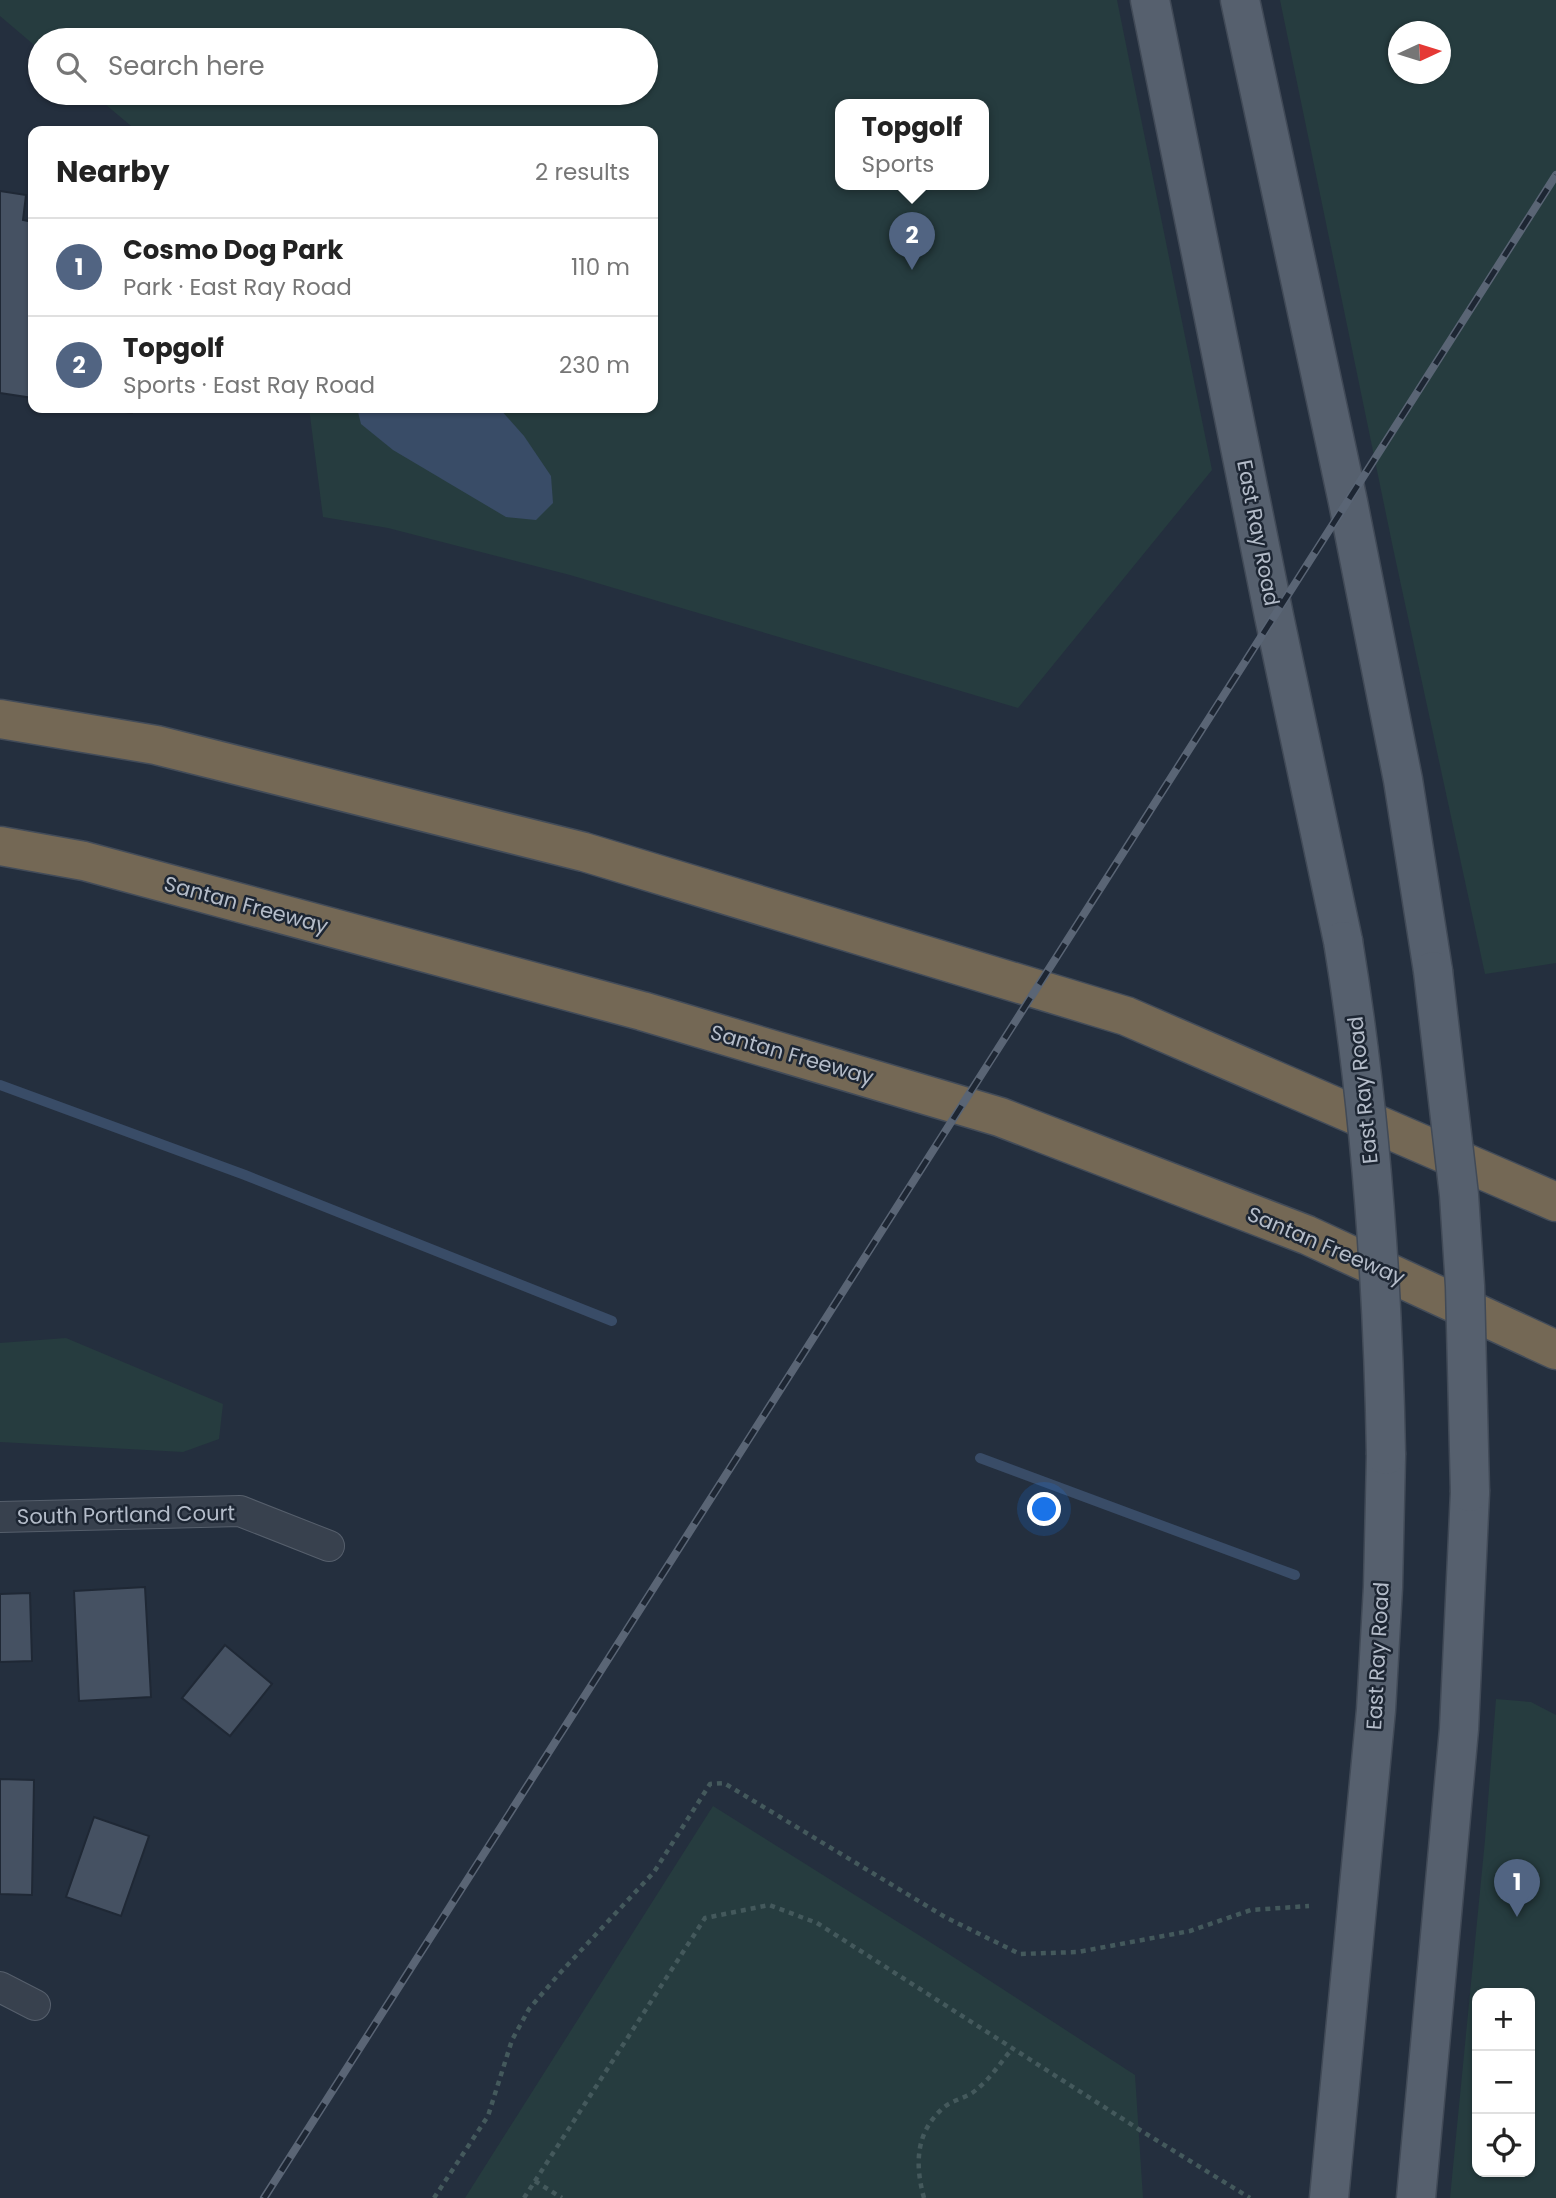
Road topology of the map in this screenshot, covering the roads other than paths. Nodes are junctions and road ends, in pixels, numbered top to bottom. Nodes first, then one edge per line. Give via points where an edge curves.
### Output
1 (1150, 0) edge
2 (1240, 0) edge
3 (0, 719) edge
4 (0, 846) edge
5 (1556, 1202) edge
6 (1556, 1350) edge
7 (0, 1517) edge
8 (329, 1546) dead end
9 (0, 1987) edge
10 (35, 2005) dead end
11 (1329, 2198) edge
12 (1416, 2198) edge

1 - 11 main road, East Ray Road, bridge via 1343,941 1358,1030 1374,1186 1384,1341 1383,1587 1376,1710
2 - 12 main road, bridge via 1403,780 1433,971 1459,1195 1469,1492 1459,1729
3 - 5 highway via 156,745 584,852 1126,1016
4 - 6 highway, Santan Freeway via 84,861 642,1011 1000,1117 1307,1235
7 - 8 street, South Portland Court via 240,1511
9 - 10 street

